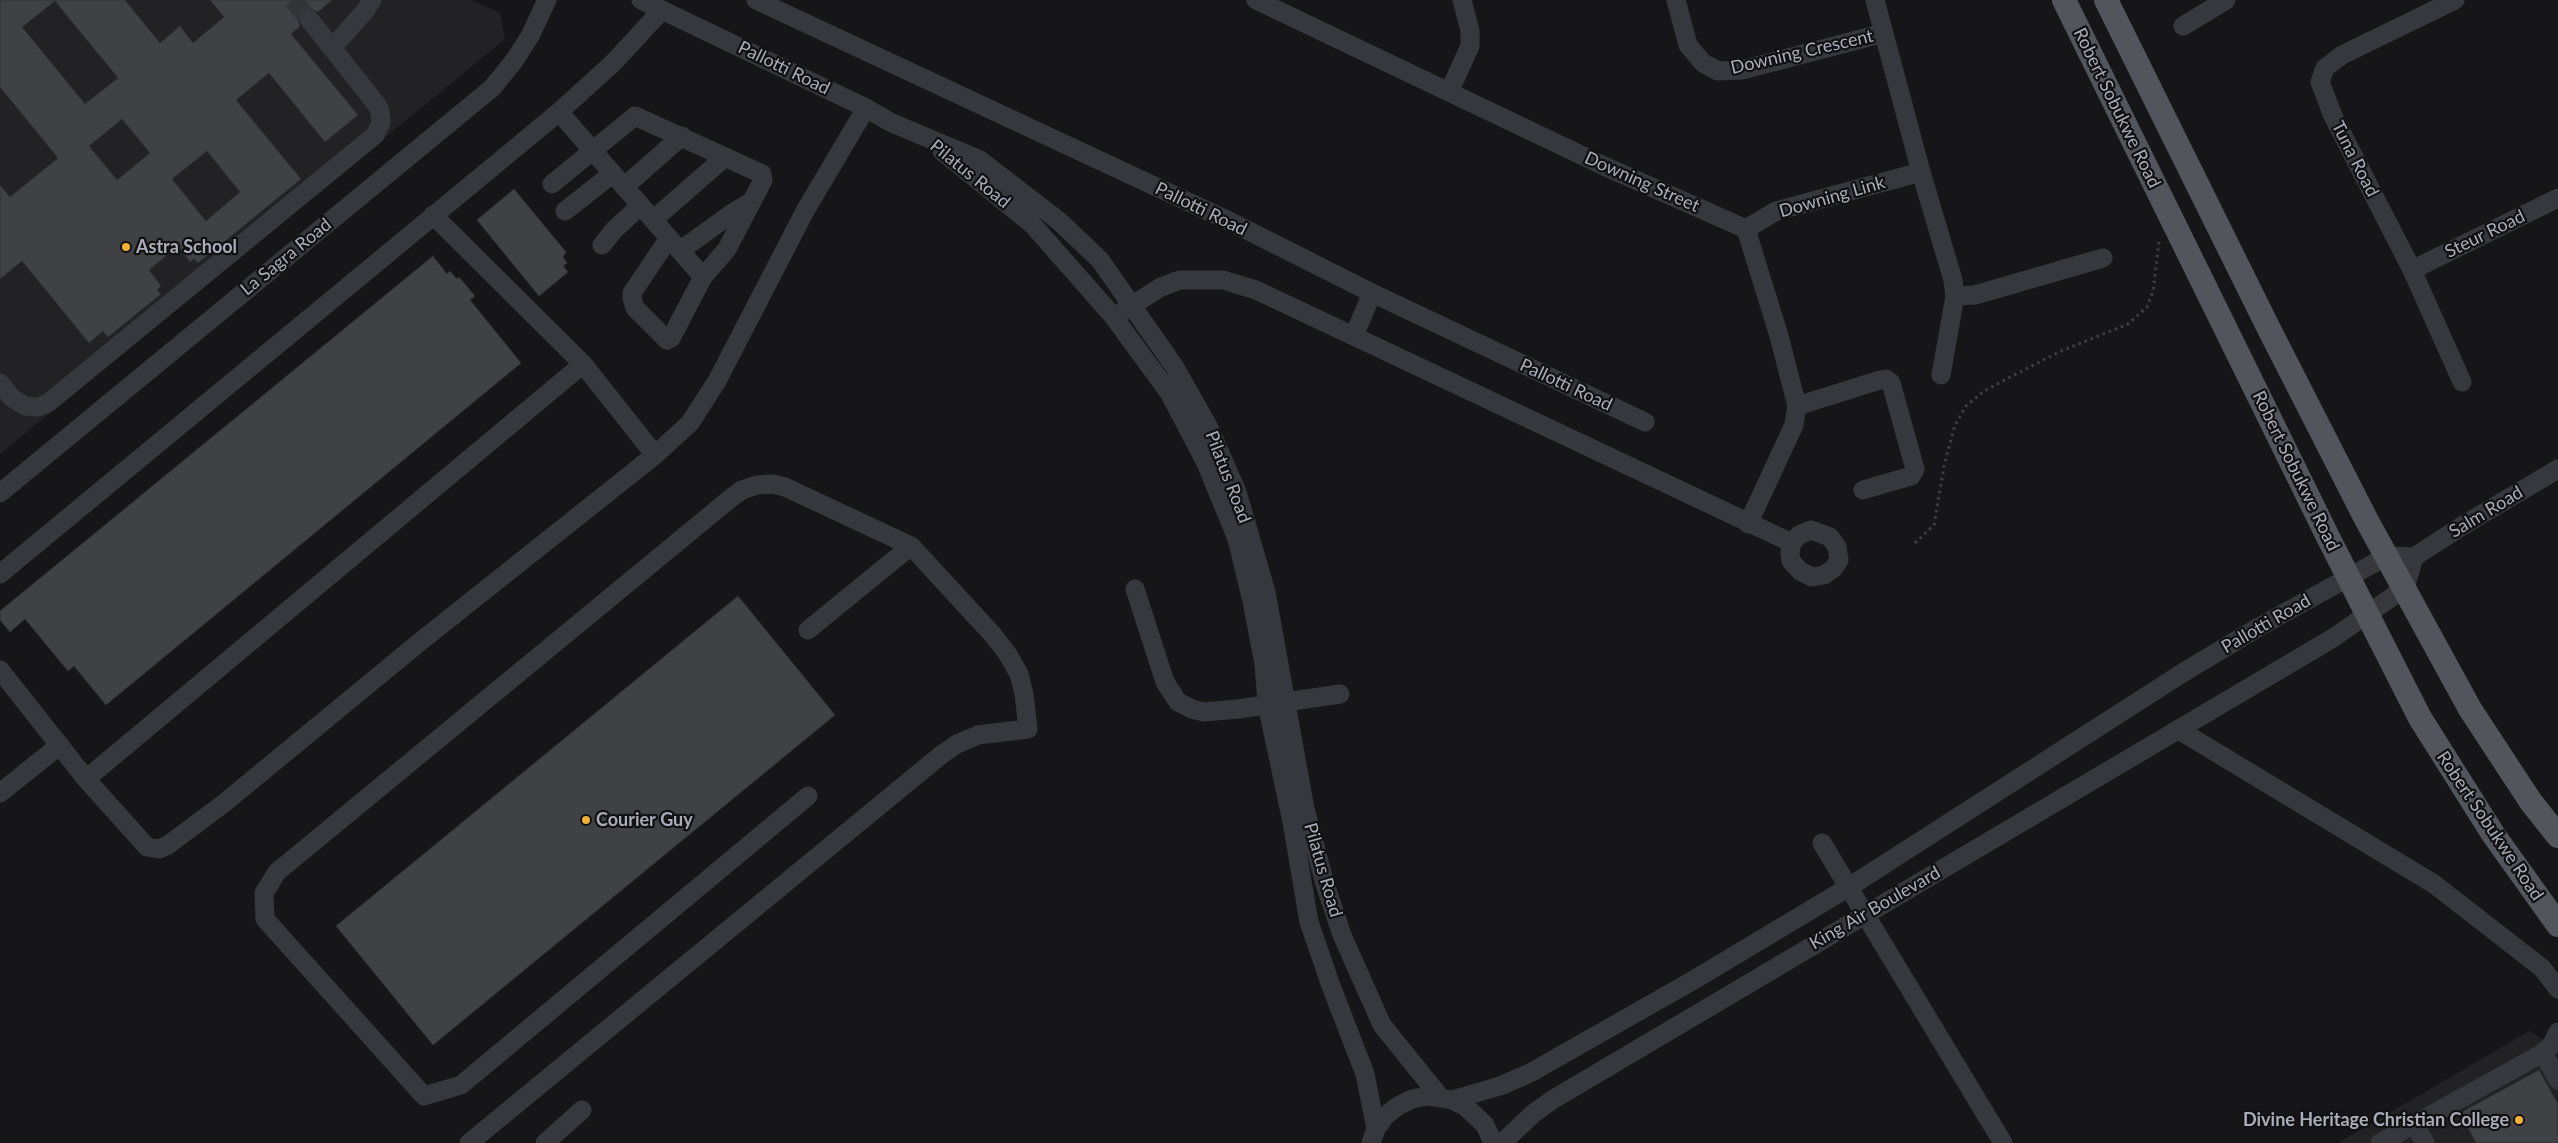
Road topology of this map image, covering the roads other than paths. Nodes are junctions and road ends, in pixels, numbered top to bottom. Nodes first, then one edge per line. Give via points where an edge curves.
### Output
1 (372, 0) edge
2 (547, 0) edge
3 (642, 0) edge
4 (756, 0) edge
5 (1256, 0) edge
6 (1462, 0) edge
7 (1676, 0) edge
8 (1875, 0) edge
9 (2064, 0) edge
10 (2106, 0) edge
11 (2226, 0) edge
12 (2455, 0) edge
13 (662, 10) junction
14 (309, 19) tunnel mouth
15 (2182, 26) dead end
16 (1884, 33) junction
17 (332, 48) junction
18 (1450, 90) junction
19 (866, 108) junction
20 (559, 112) junction
21 (682, 136) junction
22 (925, 138) junction
23 (592, 151) junction
24 (725, 157) junction
25 (1921, 172) junction
26 (618, 180) junction
27 (552, 184) dead end
28 (2558, 198) edge
29 (751, 202) junction
30 (640, 206) junction
31 (566, 211) dead end
32 (433, 215) junction
33 (653, 220) junction
34 (1746, 229) junction
35 (675, 244) junction
36 (602, 245) dead end
37 (2103, 258) dead end
38 (2412, 270) junction
39 (703, 277) junction
40 (1372, 293) junction
41 (1955, 296) junction
42 (1132, 305) junction
43 (1113, 316) junction
44 (1354, 336) junction
45 (584, 364) junction
46 (1941, 375) dead end
47 (2462, 382) dead end
48 (0, 383) edge
49 (1797, 406) junction
50 (1645, 422) dead end
51 (656, 455) junction
52 (2558, 469) edge
53 (1863, 490) dead end
54 (0, 493) edge
55 (1748, 524) junction
56 (1792, 543) dead end
57 (911, 546) junction
58 (2387, 556) junction
59 (2414, 558) junction
60 (0, 574) edge
61 (2350, 578) junction
62 (2405, 588) junction
63 (1134, 589) dead end
64 (2367, 614) junction
65 (808, 630) dead end
66 (0, 670) edge
67 (2184, 672) joint
68 (1340, 694) dead end
69 (1276, 703) junction
70 (2179, 730) junction
71 (60, 745) junction
72 (86, 778) junction
73 (0, 793) edge
74 (808, 796) dead end
75 (2558, 836) edge
76 (1822, 843) dead end
77 (1849, 887) junction
78 (1864, 914) junction
79 (2558, 925) edge
80 (2558, 988) edge
81 (2558, 1032) edge
82 (2543, 1052) junction
83 (2558, 1080) edge
84 (1446, 1098) junction
85 (582, 1110) dead end
86 (2414, 1124) junction
87 (1374, 1136) edge
88 (469, 1143) edge
89 (545, 1143) edge
90 (1493, 1143) edge
91 (1502, 1143) edge
92 (2003, 1143) edge
93 (2380, 1143) edge
94 (2425, 1143) edge

1 - 17 street
2 - 54 street, La Sagra Road via 518,55 492,88
3 - 13 street, Pallotti Road
4 - 40 street, Pallotti Road via 1227,220
5 - 18 street, Downing Street
6 - 18 street via 1470,31 1470,46
7 - 16 street, Downing Crescent via 1688,45 1703,64 1718,71 1742,70
8 - 16 street, Downing Crescent
9 - 61 main road, Robert Sobukwe Road
10 - 58 main road via 2268,327
11 - 15 street
12 - 38 street, Tuna Road via 2342,55 2331,62 2321,75 2333,116
13 - 19 street, Pallotti Road
13 - 20 street via 614,62
14 - 17 street
16 - 25 street, Downing Crescent
17 - 48 street via 380,111 381,124 374,135 48,402 38,407 25,406 12,398
18 - 34 street, Downing Street via 1604,166
19 - 22 street, Pallotti Road
19 - 51 street via 805,210 706,402 690,423
20 - 23 street
20 - 32 street
21 - 23 street via 635,116
21 - 24 street
21 - 26 street
22 - 42 street, Pilatus Road via 980,160 1059,221 1100,260
22 - 43 street, Pilatus Road via 1032,224
23 - 26 street
23 - 27 street
24 - 29 street via 762,174 763,180
24 - 33 street
25 - 34 street, Downing Link via 1776,211
25 - 41 street, Downing Crescent via 1949,261
26 - 30 street
26 - 31 street
28 - 38 street, Steur Road
29 - 35 street
29 - 39 street via 727,248
30 - 33 street
30 - 36 street
32 - 45 street
32 - 60 street
33 - 35 street
34 - 49 street
35 - 39 street
35 - 39 street via 632,293 634,308 662,338 671,338
37 - 41 street via 1975,295
38 - 47 street, Tuna Road
40 - 44 street
40 - 50 street, Pallotti Road
41 - 46 street, Downing Crescent
42 - 43 street
42 - 44 street via 1161,287 1180,280 1223,280 1256,290
42 - 69 street, Pilatus Road via 1174,366 1210,428 1237,492 1266,592
43 - 69 street, Pilatus Road via 1170,394 1206,463 1237,539 1264,664
44 - 55 street
45 - 51 street
45 - 72 street
49 - 53 street via 1880,380 1886,379 1891,383 1915,469 1911,476
49 - 55 street via 1794,425
51 - 72 street via 168,845 159,849 147,847
52 - 59 street, Salm Road
55 - 56 street
57 - 65 street
57 - 74 street via 785,487 756,485 742,490 277,872 264,893 265,919 424,1096 461,1085
57 - 88 street via 1008,653 1019,674 1028,729 978,735 941,754
58 - 59 street
58 - 61 street
58 - 62 main road
59 - 62 street
61 - 64 main road, Robert Sobukwe Road
61 - 67 street, Pallotti Road
62 - 64 street
62 - 75 main road via 2470,709 2530,802
63 - 69 street via 1165,682 1178,702 1204,712
64 - 70 street, King Air Boulevard via 2333,638
64 - 79 main road, Robert Sobukwe Road via 2420,718 2455,776 2525,882
66 - 71 street
67 - 77 street, King Air Boulevard
68 - 69 street
69 - 84 street, Pilatus Road via 1342,935 1382,1025
69 - 87 street, Pilatus Road via 1309,922 1365,1074
70 - 78 street, King Air Boulevard
70 - 80 street via 2434,884 2542,968
71 - 72 street
71 - 73 street
76 - 77 street
77 - 78 street
77 - 84 street, King Air Boulevard via 1530,1073 1500,1086
78 - 91 street, King Air Boulevard via 1552,1100
78 - 92 street
81 - 82 street
82 - 83 street
82 - 86 street
84 - 87 street, King Air Boulevard via 1412,1099 1398,1106 1385,1116
84 - 90 street via 1476,1114 1485,1124
85 - 89 street
86 - 93 street
86 - 94 street

